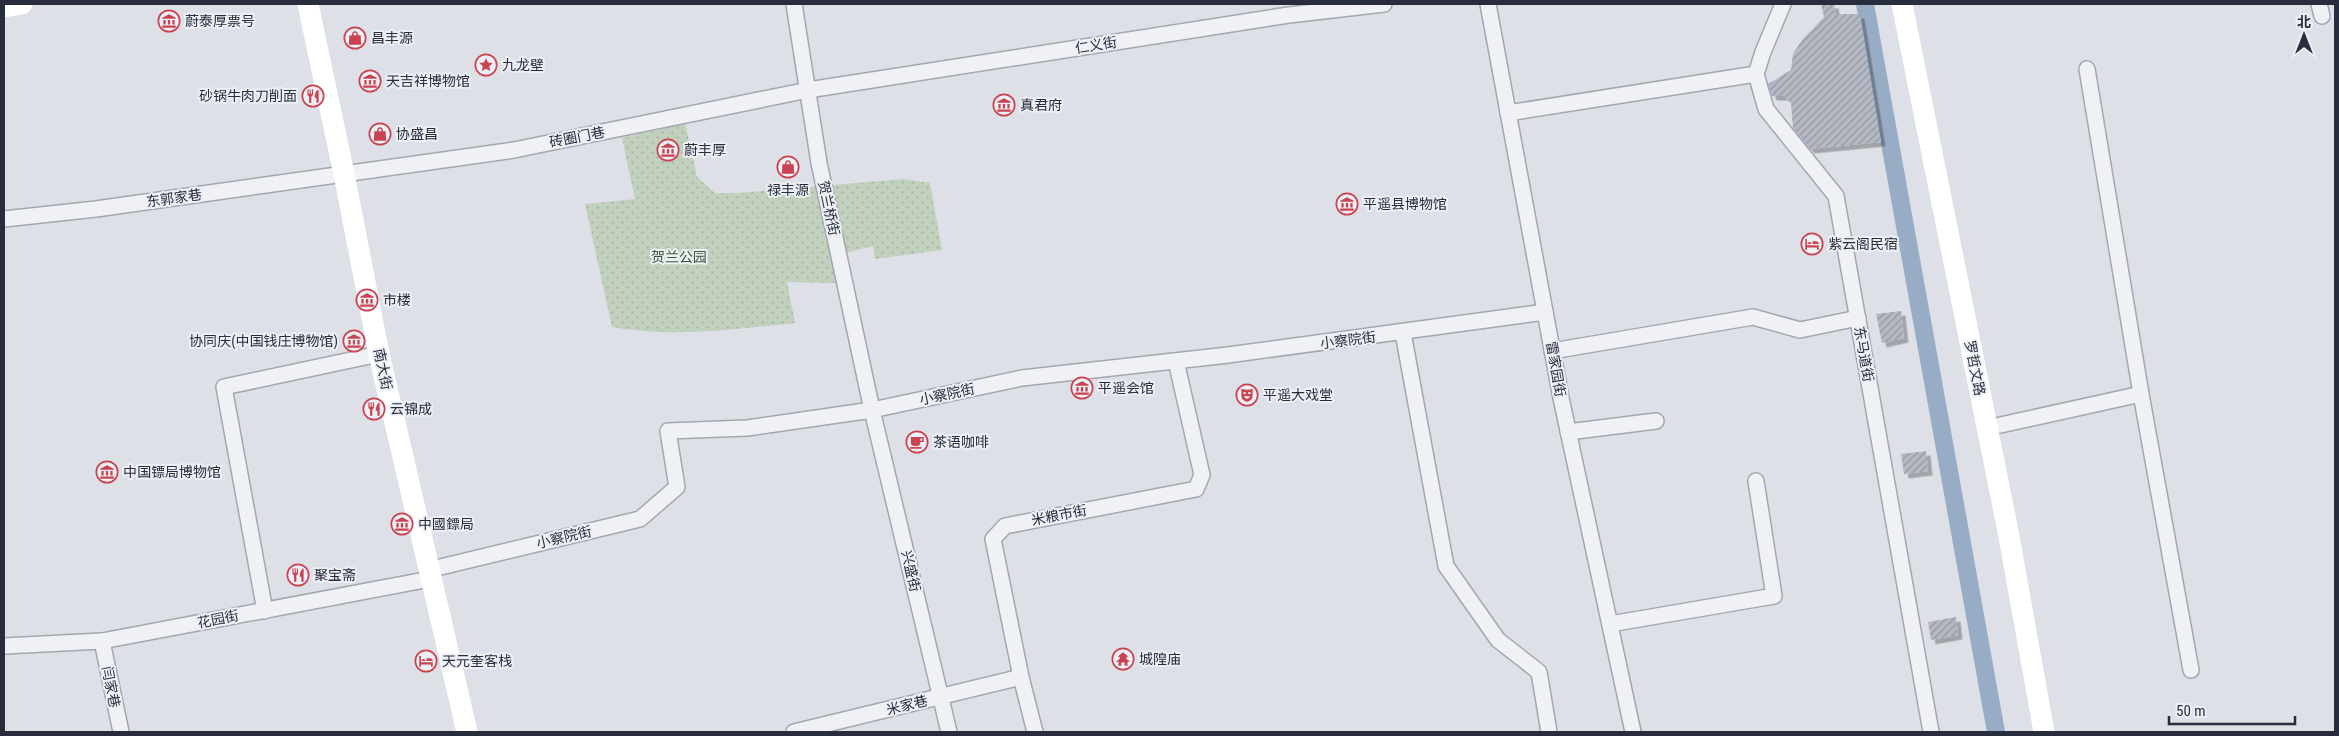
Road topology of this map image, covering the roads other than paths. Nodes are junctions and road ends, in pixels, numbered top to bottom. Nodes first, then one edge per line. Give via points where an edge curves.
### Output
1 (22, 4) edge
2 (308, 4) edge
3 (794, 4) edge
4 (1384, 4) edge
5 (1488, 4) edge
6 (1783, 4) edge
7 (1902, 4) edge
8 (4, 7) edge
9 (2087, 69) dead end
10 (1756, 74) junction
11 (808, 90) junction
12 (1508, 113) junction
13 (344, 174) junction
14 (4, 219) edge
15 (1545, 312) junction
16 (1858, 318) junction
17 (1403, 333) junction
18 (1552, 351) junction
19 (379, 354) junction
20 (1176, 361) junction
21 (2141, 394) junction
22 (872, 410) junction
23 (1656, 421) dead end
24 (1988, 428) junction
25 (1568, 432) junction
26 (1756, 480) dead end
27 (429, 574) junction
28 (265, 610) junction
29 (1610, 624) junction
30 (102, 641) junction
31 (4, 646) edge
32 (2191, 670) dead end
33 (1021, 677) junction
34 (940, 696) junction
35 (120, 732) edge
36 (467, 732) edge
37 (794, 732) edge
38 (949, 732) edge
39 (1035, 732) edge
40 (1549, 732) edge
41 (1633, 732) edge
42 (1931, 732) edge
43 (2044, 732) edge

1 - 8 street
2 - 13 street, 南大街
3 - 11 street, 贺兰桥街
4 - 11 street, 仁义街 via 1289,15
5 - 12 street, 雷家园街
6 - 10 street
7 - 24 street, 罗哲文路
9 - 21 street
10 - 12 street
10 - 16 street, 东马道街 via 1766,109 1836,196
11 - 13 street, 砖圈门巷 via 514,150
11 - 22 street, 贺兰桥街 via 819,163
12 - 15 street, 雷家园街
13 - 14 street, 东郭家巷 via 96,210
13 - 19 street, 南大街
15 - 17 street, 小察院街
15 - 18 street, 雷家园街
16 - 18 street via 1800,330 1753,317
16 - 42 street, 东马道街
17 - 20 street, 小察院街
17 - 40 street via 1446,566 1498,640 1539,672
18 - 25 street, 雷家园街
19 - 27 street, 南大街
19 - 28 street via 224,387
20 - 22 street, 小察院街 via 1022,378
20 - 33 street, 米粮市街 via 1202,475 1196,489 1005,526 992,538
21 - 24 street
21 - 32 street
22 - 27 street, 小察院街 via 747,428 668,431 677,487 640,519
22 - 34 street, 兴盛街
23 - 25 street
24 - 43 street, 罗哲文路
25 - 29 street, 雷家园街
26 - 29 street via 1774,596
27 - 28 street, 花园街
27 - 36 street, 南大街
28 - 30 street, 花园街
29 - 41 street, 雷家园街
30 - 31 street, 花园街
30 - 35 street, 闫家巷
33 - 34 street, 米家巷
33 - 39 street, 米粮市街
34 - 37 street, 米家巷
34 - 38 street, 兴盛街

